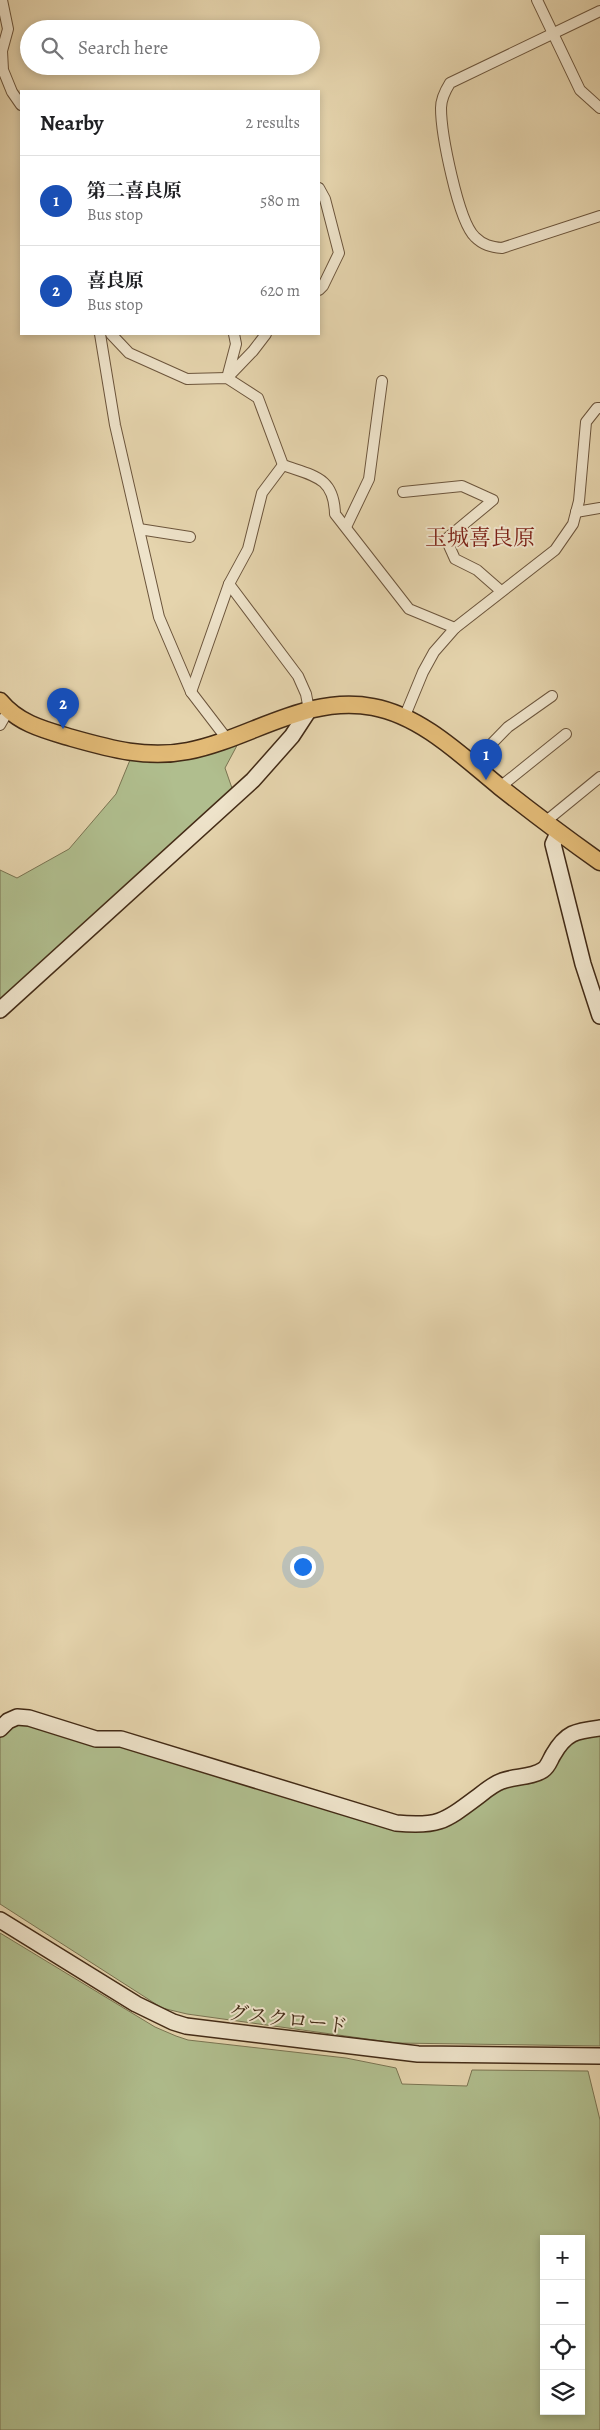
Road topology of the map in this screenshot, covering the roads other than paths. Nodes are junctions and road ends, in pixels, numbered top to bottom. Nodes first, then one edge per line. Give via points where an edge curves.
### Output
1 (2, 0) edge
2 (537, 0) edge
3 (600, 11) edge
4 (553, 34) junction
5 (20, 104) edge
6 (600, 108) edge
7 (320, 190) edge
8 (600, 216) edge
9 (320, 289) edge
10 (100, 335) edge
11 (112, 335) edge
12 (234, 335) edge
13 (265, 335) edge
14 (227, 378) junction
15 (382, 381) dead end
16 (600, 408) edge
17 (284, 465) junction
18 (403, 492) dead end
19 (600, 508) edge
20 (576, 512) junction
21 (346, 527) junction
22 (139, 529) junction
23 (190, 537) dead end
24 (229, 584) junction
25 (501, 591) junction
26 (455, 628) junction
27 (191, 692) junction
28 (552, 696) dead end
29 (309, 710) junction
30 (3, 712) edge
31 (404, 718) junction
32 (566, 734) dead end
33 (227, 739) junction
34 (472, 764) junction
35 (600, 777) edge
36 (500, 786) junction
37 (545, 822) junction
38 (558, 833) junction
39 (600, 862) edge
40 (0, 1010) edge
41 (600, 1016) edge
42 (0, 1728) edge
43 (600, 1728) edge
44 (0, 1920) edge
45 (600, 2056) edge

1 - 5 street via 8,28 2,51 3,70
2 - 4 street
3 - 4 street
4 - 6 street via 580,90
4 - 8 street via 447,88 441,107 454,188 473,236 492,248 502,248
7 - 9 street via 339,253
10 - 22 street via 115,425
11 - 14 street via 129,353 187,379
12 - 14 street via 236,344
13 - 14 street
14 - 17 street via 258,398
15 - 21 street via 369,479
16 - 20 street via 586,422
17 - 21 street via 327,484 334,498 335,514
17 - 24 street via 262,493 248,549
18 - 25 street via 462,486 493,500 446,540 455,559 477,570
19 - 20 street
20 - 25 street via 573,524 555,550
21 - 26 street via 409,609
22 - 23 street
22 - 27 street via 159,617
24 - 27 street
24 - 29 street via 298,676
25 - 26 street
26 - 31 street via 434,652
27 - 33 street
28 - 34 street via 508,727
29 - 31 main road via 332,705 360,705
29 - 33 main road
29 - 40 street via 292,736 253,780
30 - 33 main road via 40,729 137,754 189,751
31 - 34 main road via 439,738
32 - 36 street
34 - 36 main road
35 - 37 street
36 - 37 main road
37 - 38 main road
38 - 39 main road
38 - 41 street via 553,844 583,964
42 - 43 street via 8,1720 23,1718 96,1739 121,1739 396,1823 436,1824 502,1781 537,1774 545,1769 568,1734
44 - 45 street, グスクロード via 136,2004 186,2026 418,2054

